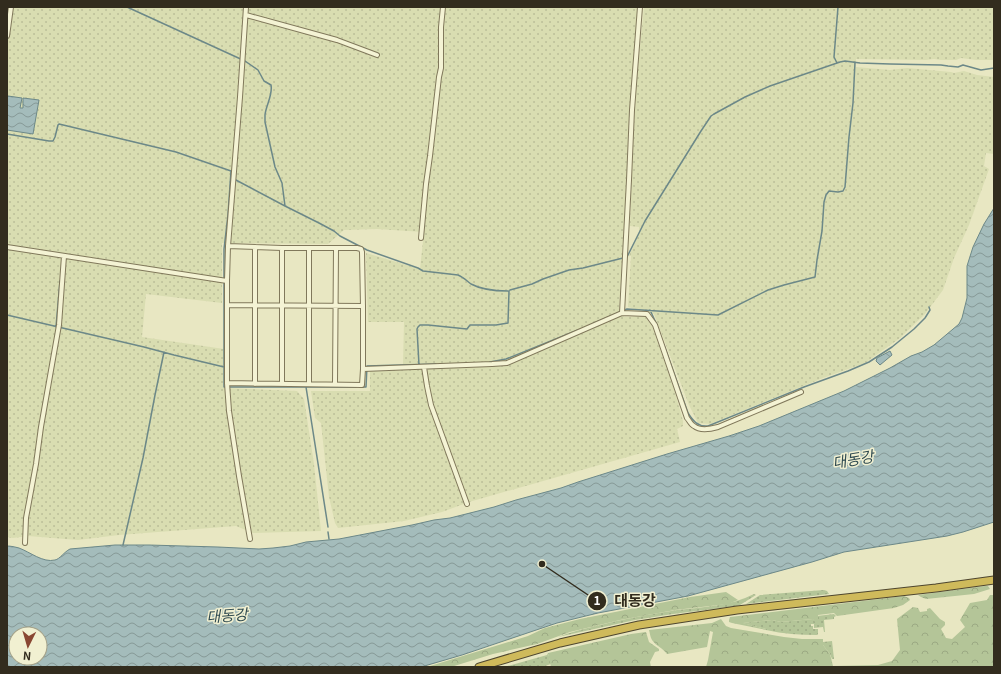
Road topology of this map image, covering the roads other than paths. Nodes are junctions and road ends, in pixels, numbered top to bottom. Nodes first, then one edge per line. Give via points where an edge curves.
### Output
1 (11, 7) edge
2 (246, 7) edge
3 (443, 7) edge
4 (640, 7) edge
5 (246, 15) junction
6 (7, 36) edge
7 (377, 55) dead end
8 (421, 238) dead end
9 (228, 246) junction
10 (7, 247) edge
11 (255, 247) junction
12 (282, 248) junction
13 (309, 248) junction
14 (336, 248) junction
15 (64, 256) junction
16 (227, 281) junction
17 (227, 305) junction
18 (255, 305) junction
19 (282, 305) junction
20 (309, 306) junction
21 (336, 306) junction
22 (363, 306) junction
23 (622, 313) junction
24 (424, 367) junction
25 (362, 368) junction
26 (227, 383) junction
27 (282, 383) junction
28 (255, 384) junction
29 (309, 384) junction
30 (335, 384) junction
31 (801, 392) dead end
32 (467, 504) dead end
33 (250, 539) dead end
34 (25, 543) dead end
35 (994, 580) edge
36 (479, 667) edge

1 - 6 street
2 - 5 street
3 - 8 street via 441,68
4 - 23 street
5 - 7 street via 337,40
5 - 9 street
9 - 11 street
9 - 16 street
10 - 15 street
11 - 12 street
11 - 18 street
12 - 13 street
12 - 19 street
13 - 14 street
13 - 20 street
14 - 21 street
14 - 22 street via 361,249
15 - 16 street
15 - 34 street via 59,325 28,502
16 - 17 street
17 - 18 street
17 - 26 street
18 - 19 street
18 - 28 street
19 - 20 street
19 - 27 street
20 - 21 street
20 - 29 street
21 - 22 street
21 - 30 street
22 - 25 street
23 - 24 street via 507,363
23 - 31 street via 647,314 655,325 688,418 694,426 702,429 718,427
24 - 25 street
24 - 32 street via 431,405
25 - 30 street via 362,385
26 - 28 street
26 - 33 street via 229,411
27 - 28 street
27 - 29 street
29 - 30 street
35 - 36 highway via 639,624

